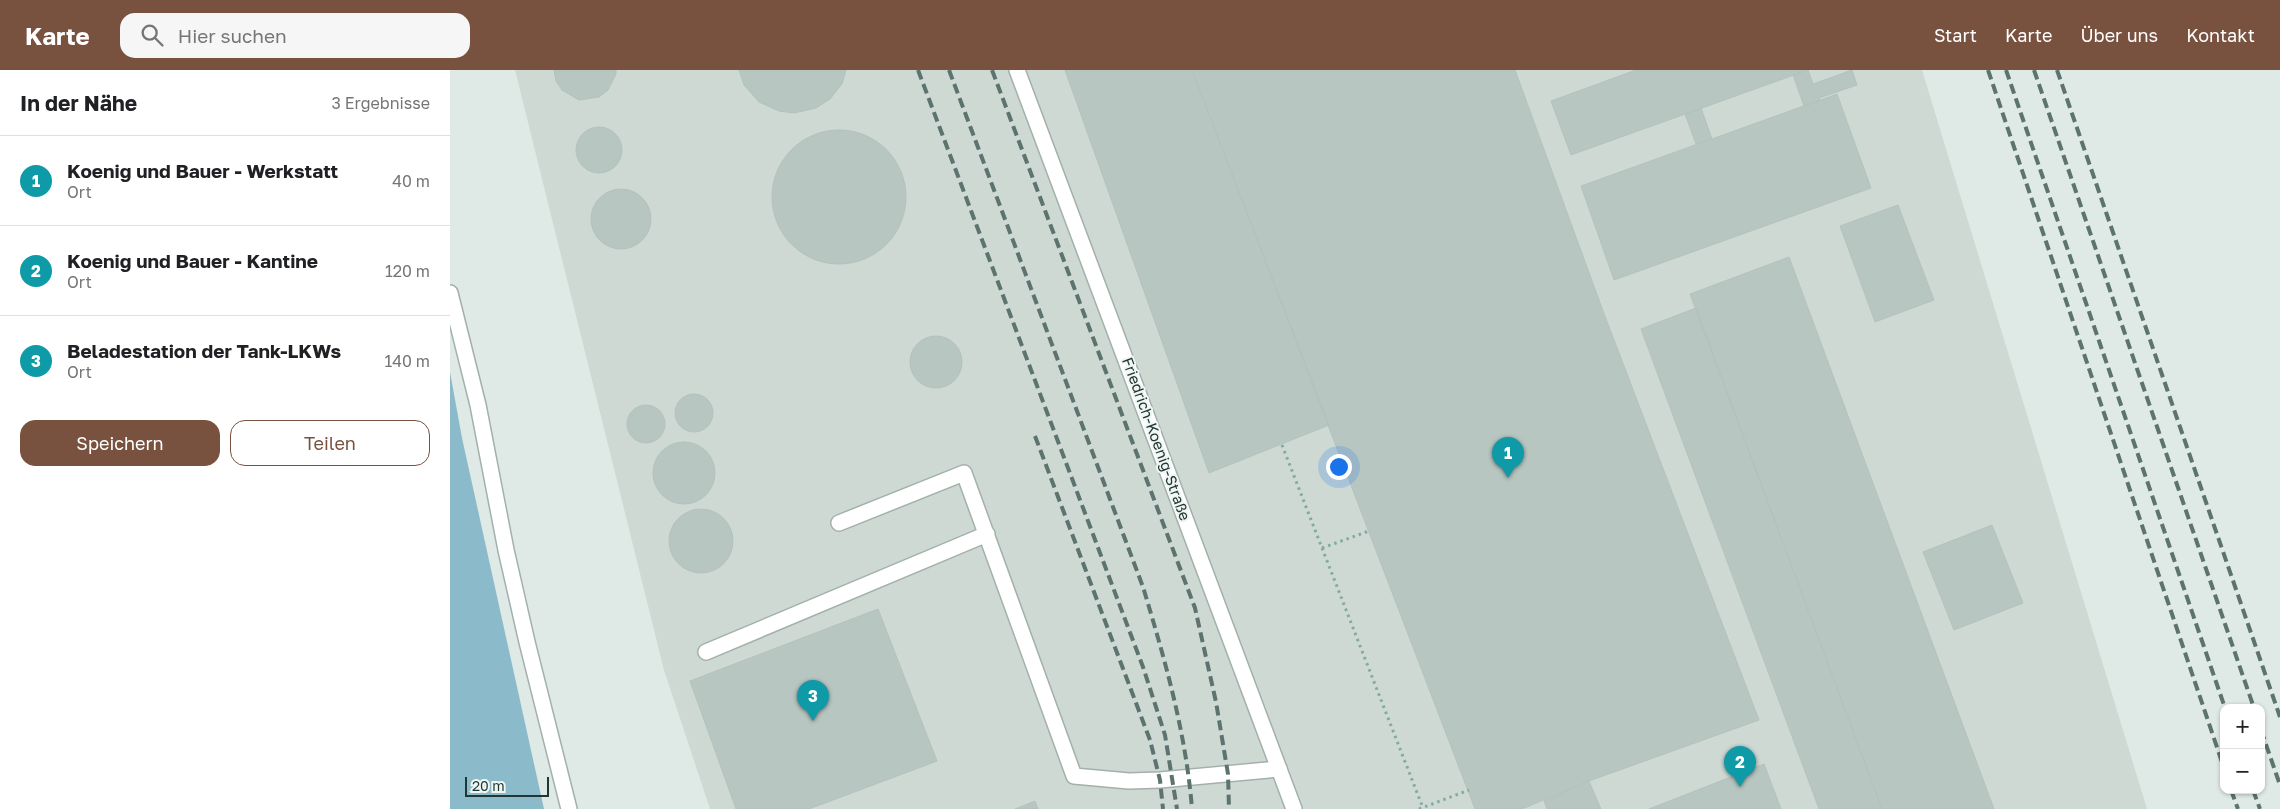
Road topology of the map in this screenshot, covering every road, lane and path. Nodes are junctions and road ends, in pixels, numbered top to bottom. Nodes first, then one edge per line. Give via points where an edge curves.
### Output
1 (1017, 70) edge
2 (450, 293) edge
3 (1282, 445) dead end
4 (838, 522) dead end
5 (1369, 530) dead end
6 (987, 534) junction
7 (1322, 548) junction
8 (706, 652) dead end
9 (1279, 769) junction
10 (1469, 790) dead end
11 (1421, 808) edge
12 (569, 809) edge
13 (1294, 809) edge

1 - 9 street, Friedrich-Koenig-Straße
2 - 12 street via 478,405 527,642
3 - 7 path
4 - 6 street via 964,473
5 - 7 path
6 - 8 street
6 - 9 street via 1074,776 1160,780
7 - 11 path
9 - 13 street, Friedrich-Koenig-Straße
10 - 11 path

